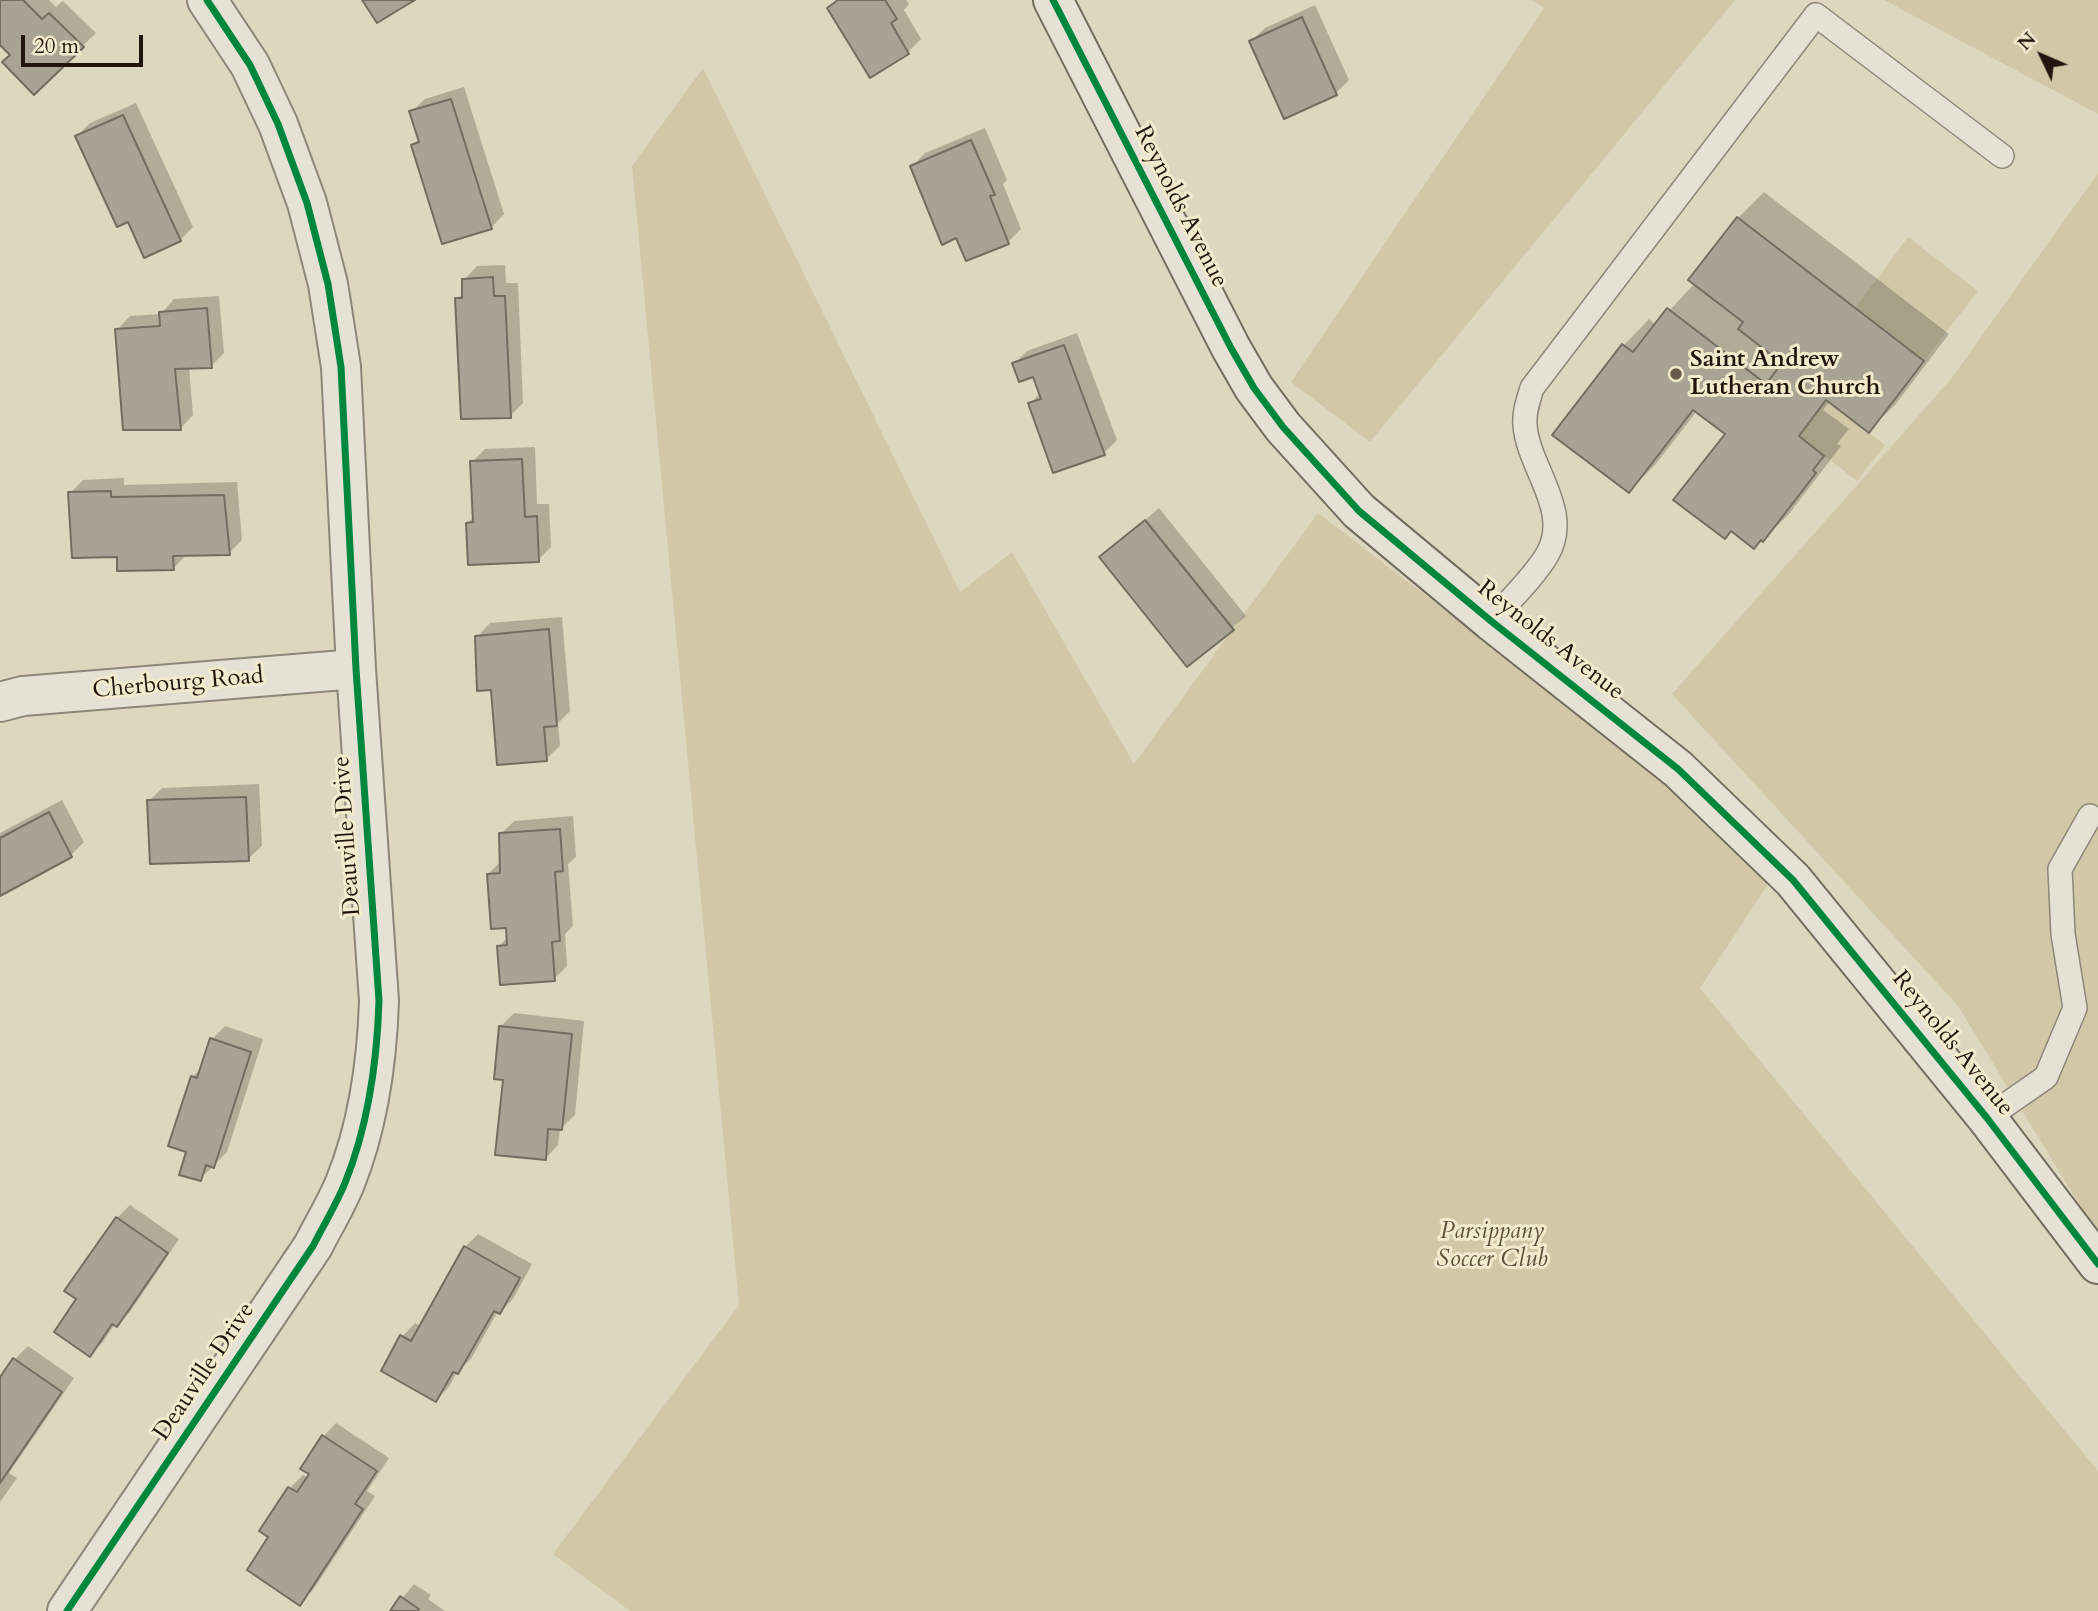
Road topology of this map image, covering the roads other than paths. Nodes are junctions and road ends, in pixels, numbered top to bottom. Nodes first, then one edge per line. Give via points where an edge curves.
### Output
1 (207, 0) edge
2 (1053, 0) edge
3 (2002, 156) dead end
4 (1491, 621) junction
5 (356, 669) junction
6 (0, 702) edge
7 (2090, 816) dead end
8 (1987, 1118) junction
9 (2098, 1264) edge
10 (76, 1608) edge

1 - 5 street, Deauville Drive via 250,65 278,124 307,203 328,284 341,367
2 - 4 street, Reynolds Avenue via 1254,388 1359,511
3 - 4 lane via 1816,15 1532,388 1525,426 1556,524 1548,555
4 - 8 street, Reynolds Avenue via 1678,769 1793,880
5 - 6 street, Cherbourg Road via 23,696
5 - 10 street, Deauville Drive via 379,1002 377,1048 362,1131 344,1184 313,1246
7 - 8 lane via 2060,869 2063,934 2075,1008 2046,1077
8 - 9 street, Reynolds Avenue

